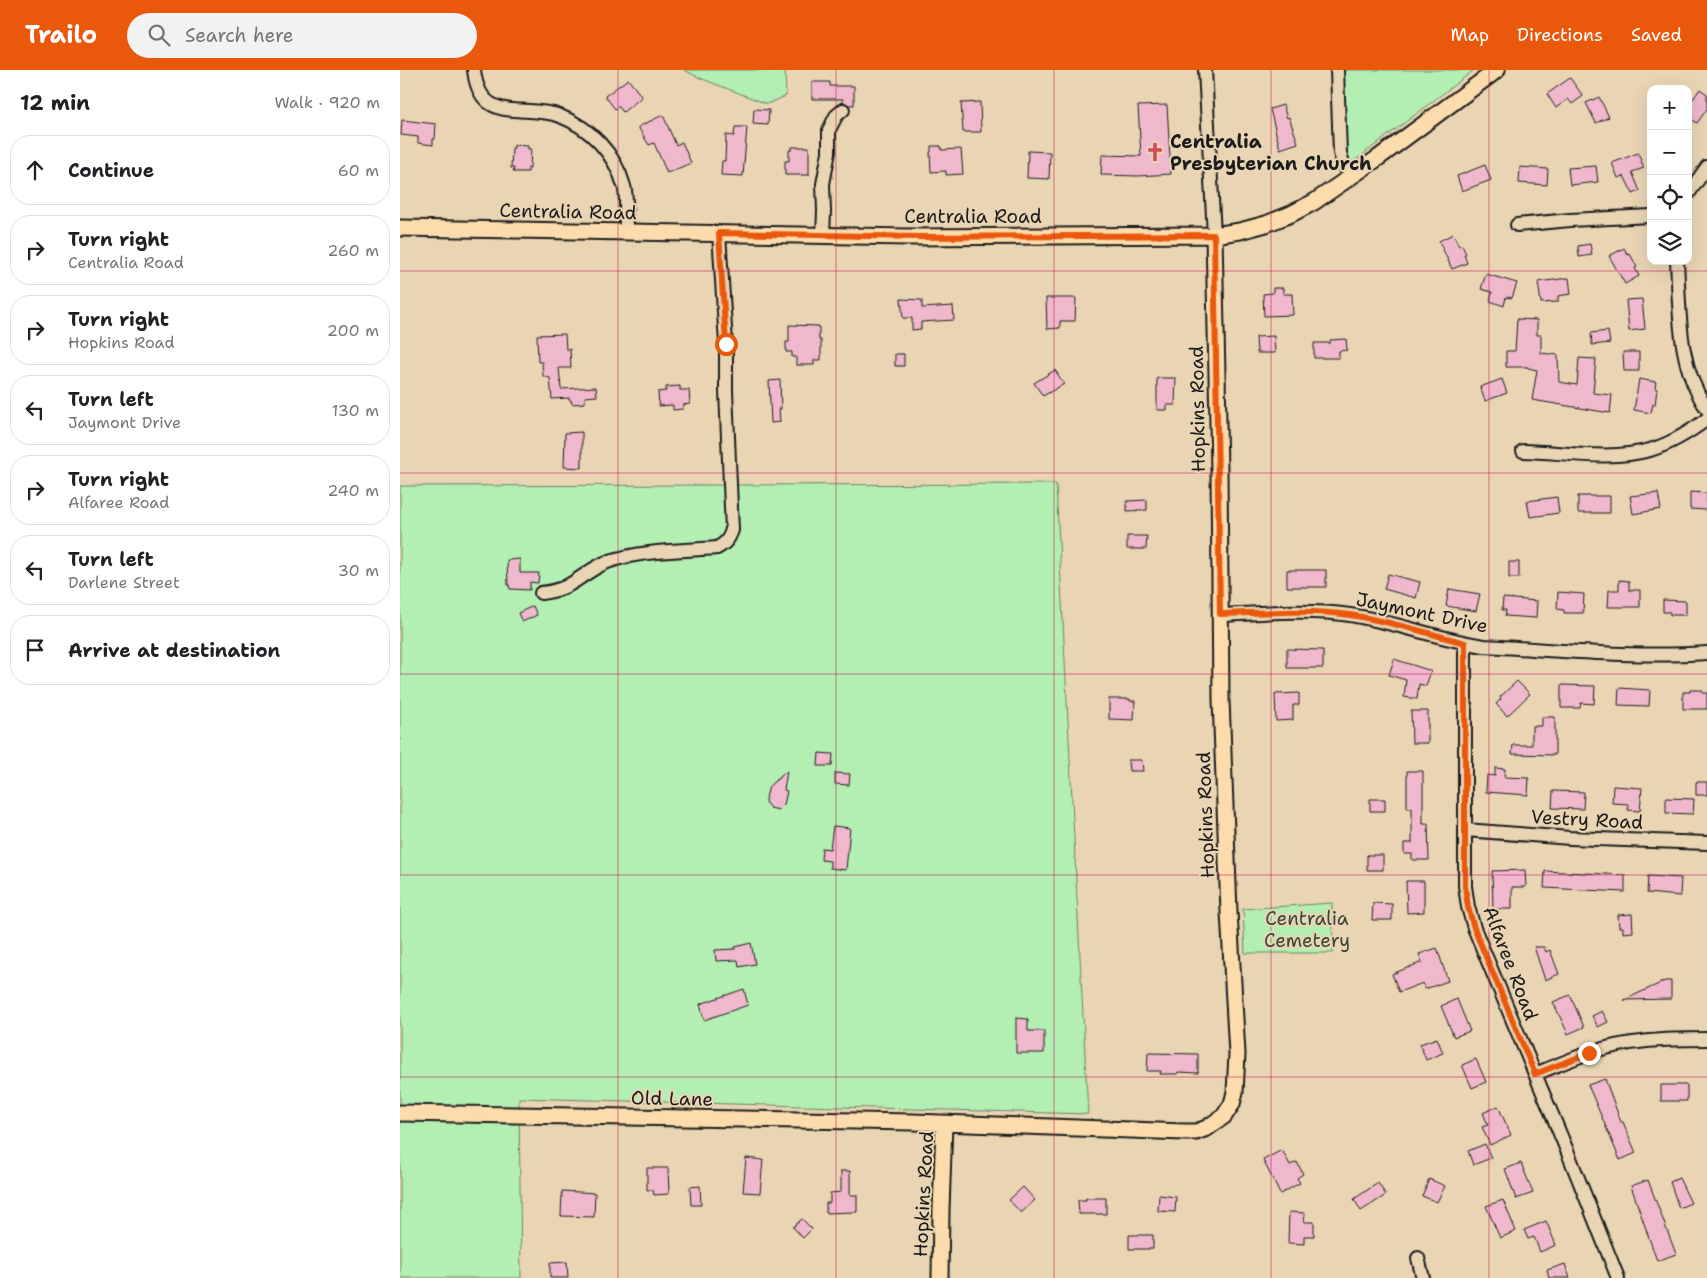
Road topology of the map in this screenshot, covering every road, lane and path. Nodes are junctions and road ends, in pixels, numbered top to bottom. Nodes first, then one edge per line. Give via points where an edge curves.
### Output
1 (474, 70) edge
2 (1205, 70) edge
3 (1337, 70) edge
4 (1497, 70) edge
5 (843, 110) dead end
6 (1707, 167) edge
7 (1352, 176) junction
8 (1692, 188) edge
9 (1647, 216) edge
10 (1517, 225) dead end
11 (400, 228) edge
12 (626, 232) junction
13 (719, 233) junction
14 (1214, 235) junction
15 (823, 236) junction
16 (1678, 265) edge
17 (1707, 409) edge
18 (1707, 419) edge
19 (1523, 451) dead end
20 (541, 593) dead end
21 (1220, 614) junction
22 (1465, 643) junction
23 (1707, 653) edge
24 (1465, 830) junction
25 (1707, 843) edge
26 (1707, 1039) edge
27 (1535, 1074) junction
28 (400, 1113) edge
29 (944, 1124) junction
30 (1418, 1258) dead end
31 (940, 1278) edge
32 (1423, 1278) edge
33 (1618, 1278) edge

1 - 12 street via 475,83 484,99 506,110 559,116 590,132 613,158 625,188
2 - 14 street, Hopkins Road
3 - 7 street via 1340,153
4 - 7 main road, Centralia Road
5 - 15 street via 829,130 823,184
6 - 8 street
7 - 14 main road, Centralia Road via 1290,214 1266,224
9 - 10 street
11 - 12 main road, Centralia Road
12 - 13 main road, Centralia Road
13 - 15 main road, Centralia Road
13 - 20 street via 726,344 730,538 717,548 608,561 568,586
14 - 15 main road, Centralia Road
14 - 21 main road, Hopkins Road
16 - 17 street via 1681,340 1685,360 1692,382
18 - 19 street via 1676,439 1650,450 1604,455
21 - 22 street, Jaymont Drive via 1295,612 1348,615
21 - 29 main road, Hopkins Road via 1228,902 1237,1054 1232,1104 1215,1124 1196,1132
22 - 23 street, Jaymont Drive via 1624,654
22 - 24 street, Alfaree Road
24 - 25 street, Vestry Road
24 - 27 street, Alfaree Road via 1465,886 1472,921
26 - 27 street via 1665,1039 1608,1048
27 - 33 street, Alfaree Road
28 - 29 main road, Old Lane
29 - 31 main road, Hopkins Road
30 - 32 street

